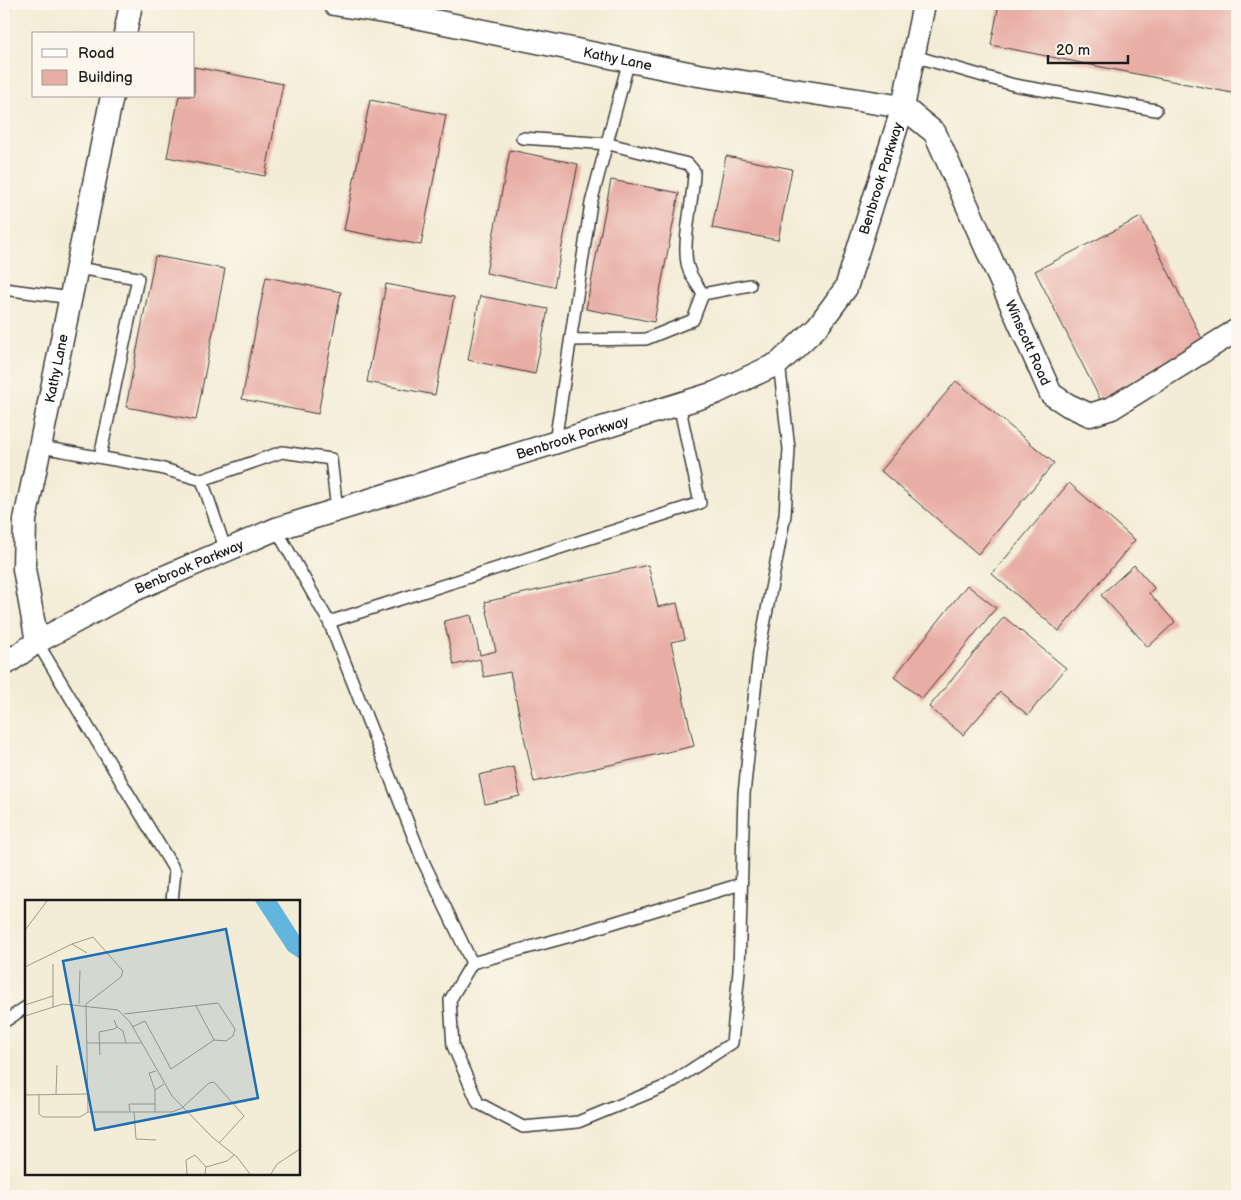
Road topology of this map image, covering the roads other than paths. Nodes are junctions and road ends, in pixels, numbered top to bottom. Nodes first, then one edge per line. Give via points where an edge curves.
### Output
1 (131, 4) edge
2 (334, 4) edge
3 (924, 4) edge
4 (125, 32) edge
5 (914, 56) junction
6 (629, 60) junction
7 (112, 98) edge
8 (903, 107) junction
9 (1156, 110) dead end
10 (522, 138) dead end
11 (609, 144) junction
12 (77, 268) junction
13 (750, 286) dead end
14 (4, 289) edge
15 (702, 294) junction
16 (71, 298) junction
17 (1237, 330) edge
18 (571, 340) junction
19 (779, 363) junction
20 (679, 404) junction
21 (555, 442) junction
22 (40, 447) junction
23 (100, 457) junction
24 (202, 480) junction
25 (337, 510) junction
26 (276, 529) junction
27 (226, 551) junction
28 (330, 622) junction
29 (37, 642) junction
30 (4, 665) edge
31 (741, 884) junction
32 (172, 900) edge
33 (472, 963) junction
34 (25, 1008) edge
35 (4, 1022) edge

1 - 4 street
2 - 6 street, Kathy Lane
3 - 5 street, Benbrook Parkway
5 - 8 street, Benbrook Parkway
5 - 9 lane via 1014,85
6 - 8 street, Kathy Lane
6 - 11 lane
7 - 12 street, Kathy Lane
8 - 17 street, Winscott Road via 935,133 1051,394 1090,415 1112,408
8 - 19 street, Benbrook Parkway via 846,288 818,326
10 - 11 lane
11 - 15 lane via 688,164 694,172 694,195 685,250 688,268
11 - 18 lane via 591,203
12 - 16 street, Kathy Lane
12 - 23 lane via 138,278
13 - 15 lane
14 - 16 lane
15 - 18 lane via 694,320 662,334 646,339
16 - 22 street, Kathy Lane
18 - 21 lane
19 - 20 street, Benbrook Parkway via 715,393
19 - 31 lane via 789,450 785,515 759,652 744,794
20 - 21 street, Benbrook Parkway
20 - 28 lane via 700,503
21 - 25 street, Benbrook Parkway
22 - 23 lane
22 - 29 street, Kathy Lane via 26,520 24,569
23 - 24 lane
24 - 25 lane via 282,452 332,459
24 - 27 lane
25 - 26 street, Benbrook Parkway
26 - 27 street, Benbrook Parkway
26 - 28 lane
27 - 29 street, Benbrook Parkway via 134,590
28 - 33 lane via 423,861
29 - 30 street, Benbrook Parkway
29 - 32 lane via 175,871
31 - 33 lane
31 - 33 lane via 739,971 732,1043 666,1086 578,1122 524,1128 478,1103 453,1046 450,1000
34 - 35 lane

